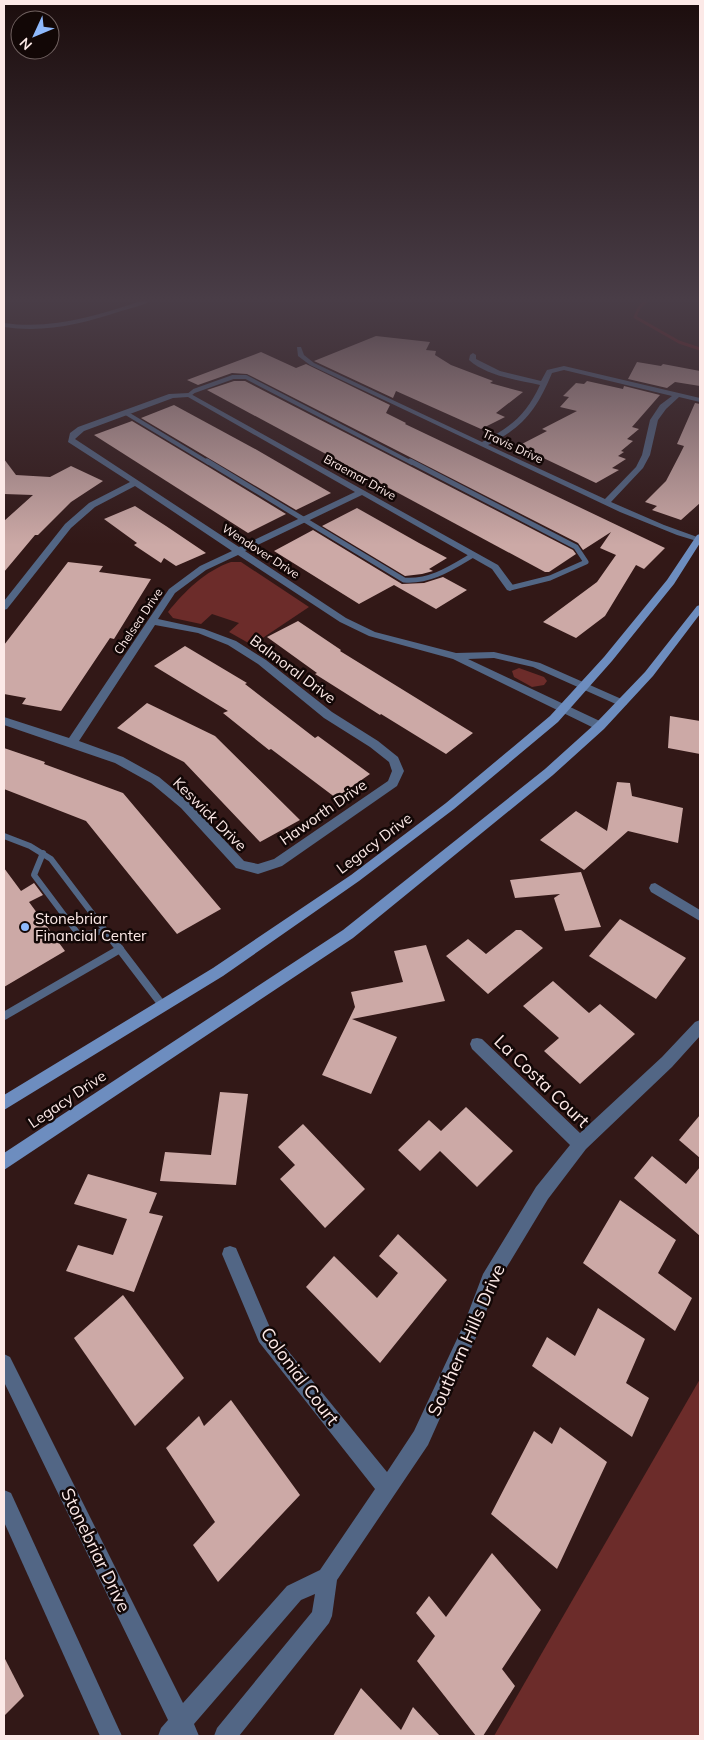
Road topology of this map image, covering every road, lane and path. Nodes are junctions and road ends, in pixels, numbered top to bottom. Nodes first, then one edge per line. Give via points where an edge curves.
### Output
1 (219, 382) edge
2 (256, 382) edge
3 (350, 382) edge
4 (537, 382) edge
5 (626, 382) edge
6 (544, 384) joint
7 (190, 395) junction
8 (676, 396) junction
9 (700, 400) edge
10 (126, 413) junction
11 (482, 445) junction
12 (135, 483) junction
13 (362, 492) junction
14 (606, 503) junction
15 (304, 520) junction
16 (699, 539) edge
17 (237, 551) junction
18 (473, 555) junction
19 (510, 588) joint
20 (4, 607) edge
21 (700, 608) edge
22 (152, 621) junction
23 (456, 656) junction
24 (584, 686) junction
25 (622, 703) junction
26 (565, 708) junction
27 (4, 722) edge
28 (600, 726) junction
29 (72, 743) junction
30 (398, 771) joint
31 (4, 836) edge
32 (43, 853) junction
33 (258, 869) joint
34 (655, 888) dead end
35 (700, 916) edge
36 (106, 931) junction
37 (120, 948) junction
38 (163, 1006) junction
39 (4, 1016) edge
40 (700, 1026) edge
41 (478, 1044) dead end
42 (4, 1103) edge
43 (580, 1144) junction
44 (4, 1162) edge
45 (230, 1254) dead end
46 (4, 1363) edge
47 (387, 1488) junction
48 (4, 1500) edge
49 (326, 1577) junction
50 (179, 1732) edge
51 (111, 1736) edge
52 (225, 1736) edge

1 - 7 lane
2 - 19 lane via 576,546 586,562 568,572
3 - 11 street, Travis Drive
4 - 6 street
5 - 8 street
6 - 11 street via 525,419 506,434
7 - 10 street via 172,396
7 - 13 street, Braemar Drive
8 - 9 street
8 - 14 street via 654,420 646,455 639,468
10 - 12 street, Wendover Drive via 81,429 72,435 71,440
10 - 15 lane
11 - 14 street, Travis Drive
12 - 17 street, Wendover Drive
12 - 20 street via 92,505 68,526
13 - 15 street, Chelsea Drive
13 - 18 street, Braemar Drive
14 - 16 street, Travis Drive via 673,532
15 - 17 street, Chelsea Drive
15 - 18 lane via 404,580 420,582
16 - 24 main road, Legacy Drive via 671,582
17 - 22 street, Chelsea Drive via 203,568 172,591
17 - 23 street, Wendover Drive via 344,620 372,634
18 - 19 street, Braemar Drive via 496,567
21 - 25 main road, Legacy Drive
22 - 29 street, Chelsea Drive
22 - 30 street, Balmoral Drive via 202,631 232,643 262,662 328,715 374,744 394,760
23 - 24 street, Wendover Drive via 494,655 536,665
23 - 26 street, Wendover Drive
24 - 25 street, Wendover Drive
24 - 26 main road, Legacy Drive
25 - 28 main road, Legacy Drive
26 - 28 street, Wendover Drive
26 - 38 main road, Legacy Drive via 450,806 355,878
27 - 29 street, Keswick Drive
28 - 44 main road, Legacy Drive via 549,772 348,934
29 - 33 street, Keswick Drive via 119,760 155,780 185,805 240,865
30 - 33 street, Haworth Drive via 393,783 385,789 278,863
31 - 32 lane
32 - 36 lane
32 - 36 lane via 34,875 79,935
34 - 35 street
36 - 37 lane
37 - 38 lane
37 - 39 lane
38 - 42 main road, Legacy Drive
40 - 43 street, Southern Hills Drive via 667,1062
41 - 43 street, La Costa Court
43 - 47 street, Southern Hills Drive via 542,1193 489,1280 421,1438
45 - 47 street, Colonial Court via 265,1336
46 - 50 street, Stonebriar Drive
47 - 49 street, Southern Hills Drive
48 - 51 street
49 - 50 street, Southern Hills Drive via 294,1593
49 - 52 street, Southern Hills Drive via 322,1616

